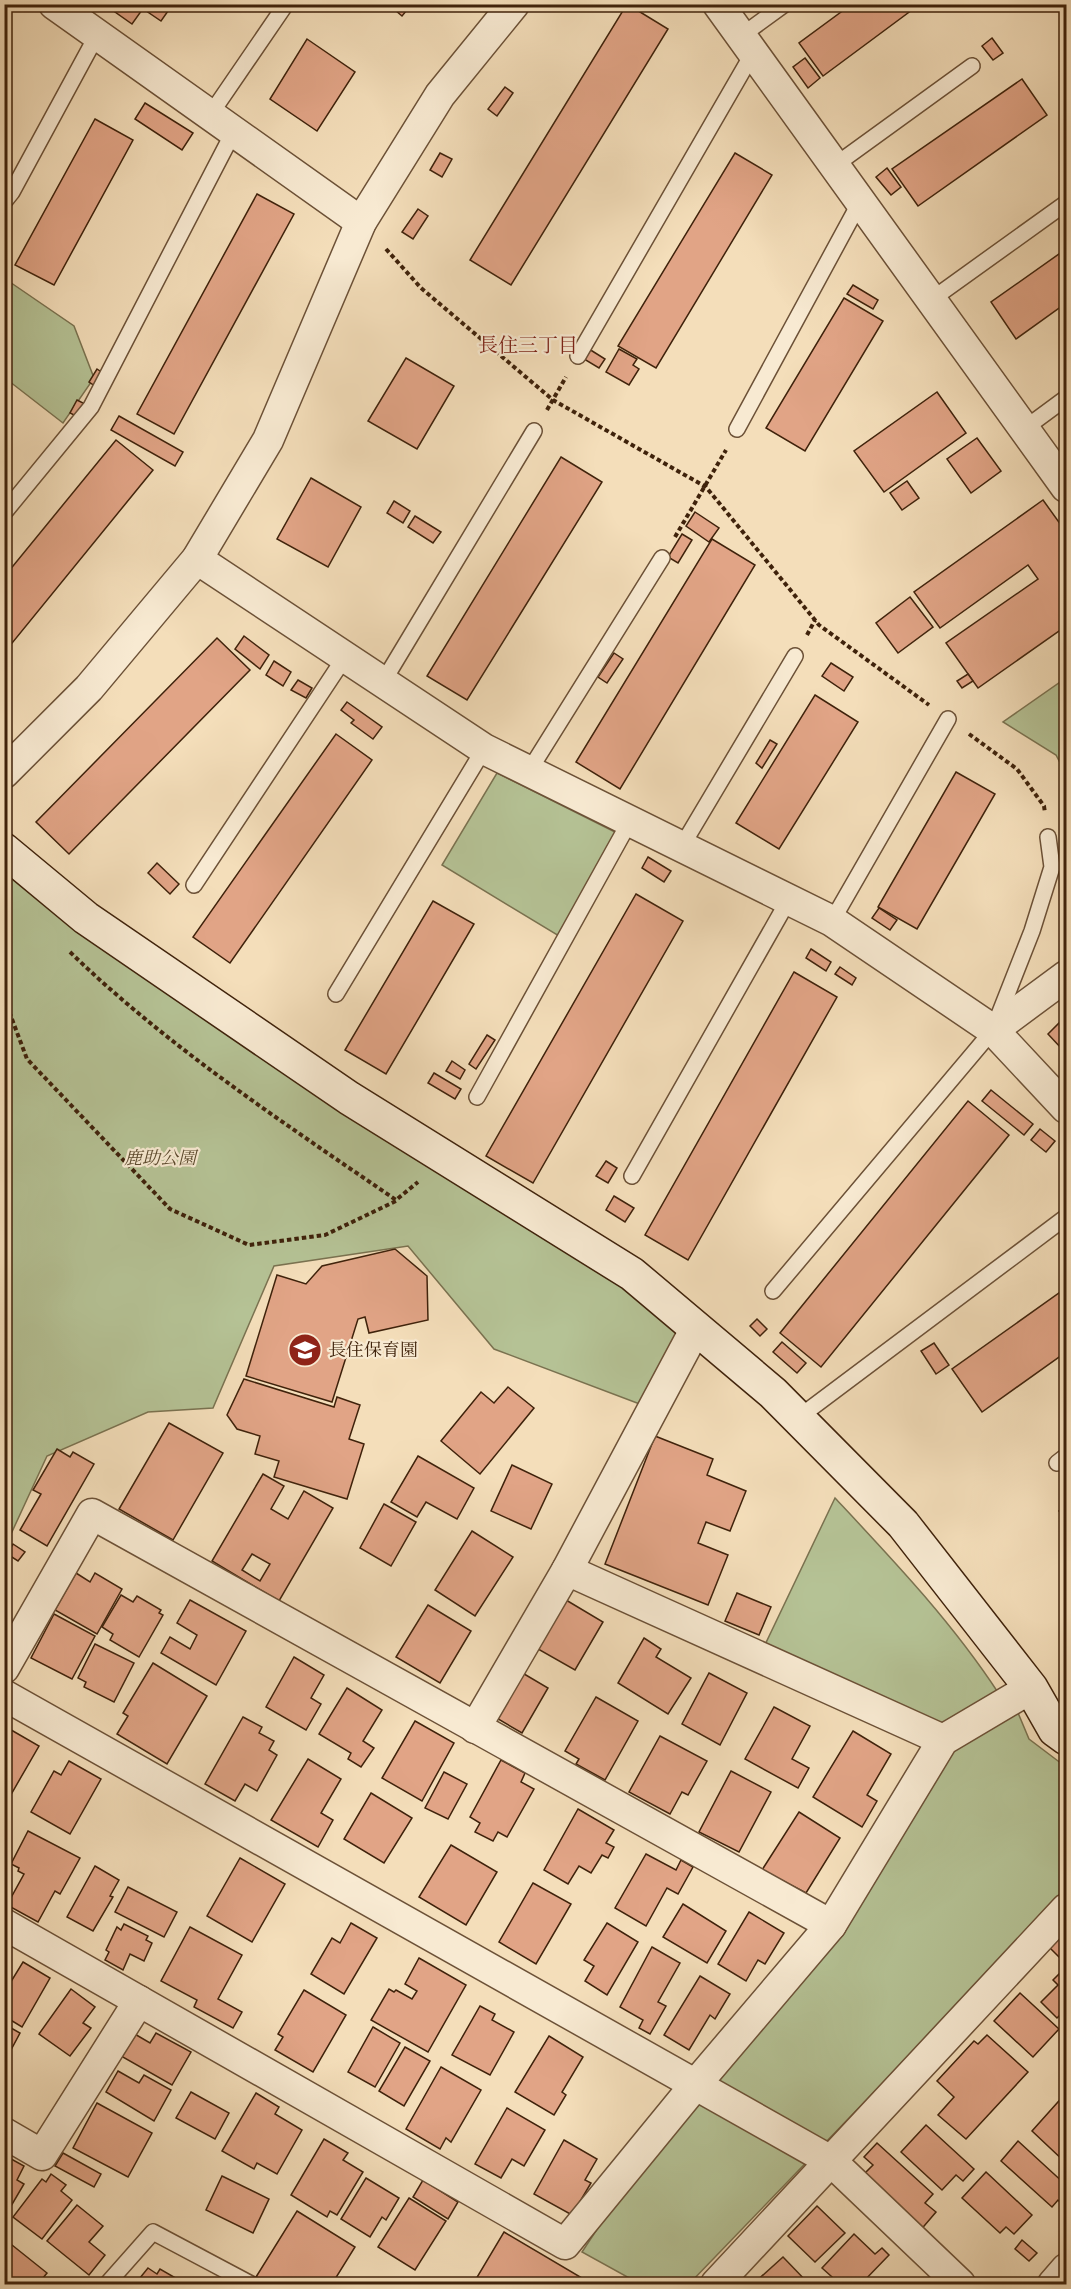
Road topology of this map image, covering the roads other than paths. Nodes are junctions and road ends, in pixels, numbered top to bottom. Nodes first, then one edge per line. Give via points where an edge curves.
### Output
1 (286, 4) edge
2 (514, 4) edge
3 (718, 4) edge
4 (785, 4) edge
5 (67, 8) edge
6 (96, 34) junction
7 (747, 44) junction
8 (972, 66) dead end
9 (222, 123) junction
10 (834, 166) junction
11 (4, 201) edge
12 (860, 202) junction
13 (1066, 203) edge
14 (361, 222) junction
15 (931, 300) junction
16 (578, 357) road end
17 (1066, 398) edge
18 (737, 429) road end
19 (1024, 429) junction
20 (534, 431) road end
21 (1066, 487) edge
22 (4, 513) edge
23 (662, 558) road end
24 (197, 559) junction
25 (795, 656) dead end
26 (345, 657) junction
27 (383, 682) junction
28 (948, 718) road end
29 (484, 749) junction
30 (529, 771) junction
31 (4, 773) edge
32 (630, 821) junction
33 (1048, 837) road end
34 (682, 846) junction
35 (4, 850) edge
36 (194, 885) dead end
37 (789, 899) junction
38 (832, 921) junction
39 (1066, 976) edge
40 (336, 994) dead end
41 (993, 1030) junction
42 (477, 1096) dead end
43 (1066, 1108) edge
44 (632, 1176) dead end
45 (1066, 1217) edge
46 (773, 1291) dead end
47 (696, 1328) junction
48 (798, 1418) junction
49 (567, 1570) junction
50 (4, 1668) edge
51 (1031, 1688) junction
52 (4, 1695) edge
53 (475, 1728) junction
54 (1063, 1730) edge
55 (944, 1740) junction
56 (1066, 1909) edge
57 (4, 1924) edge
58 (831, 1925) junction
59 (139, 2001) junction
60 (696, 2084) junction
61 (4, 2133) edge
62 (831, 2161) junction
63 (1066, 2269) edge
64 (107, 2284) edge
65 (251, 2284) edge
66 (716, 2284) edge
67 (960, 2284) edge
68 (1053, 2284) edge

1 - 9 lane
2 - 14 street via 440,94
3 - 7 street
4 - 7 lane
5 - 6 street
6 - 9 street
6 - 11 lane
7 - 10 street
7 - 16 lane
8 - 10 lane
9 - 14 street
9 - 22 lane via 90,407
10 - 12 street
12 - 15 street
12 - 18 lane
13 - 15 lane
14 - 24 street via 268,440
15 - 19 street
17 - 19 lane
19 - 21 street
20 - 27 lane
23 - 30 lane
24 - 26 street
24 - 31 street via 89,688
25 - 34 lane
26 - 27 street
26 - 36 lane
27 - 29 street
28 - 38 lane
29 - 30 street
29 - 40 lane
30 - 32 street
32 - 34 street
32 - 42 lane
33 - 41 lane via 1052,867
34 - 37 street
35 - 47 street via 86,918 349,1098 632,1274
37 - 38 street
37 - 44 lane
38 - 41 street
39 - 41 street
41 - 43 street
41 - 46 lane
45 - 48 lane
47 - 48 street
47 - 49 street
48 - 51 street via 903,1524
49 - 53 street
49 - 55 street
50 - 53 street via 92,1514
51 - 54 street
51 - 55 street
52 - 60 street
53 - 58 street
55 - 58 street
56 - 62 street
57 - 59 street
58 - 60 street
59 - 60 street via 565,2244
59 - 61 street via 42,2155
60 - 62 street
62 - 66 street
62 - 67 street
63 - 68 street
64 - 65 lane via 153,2232

